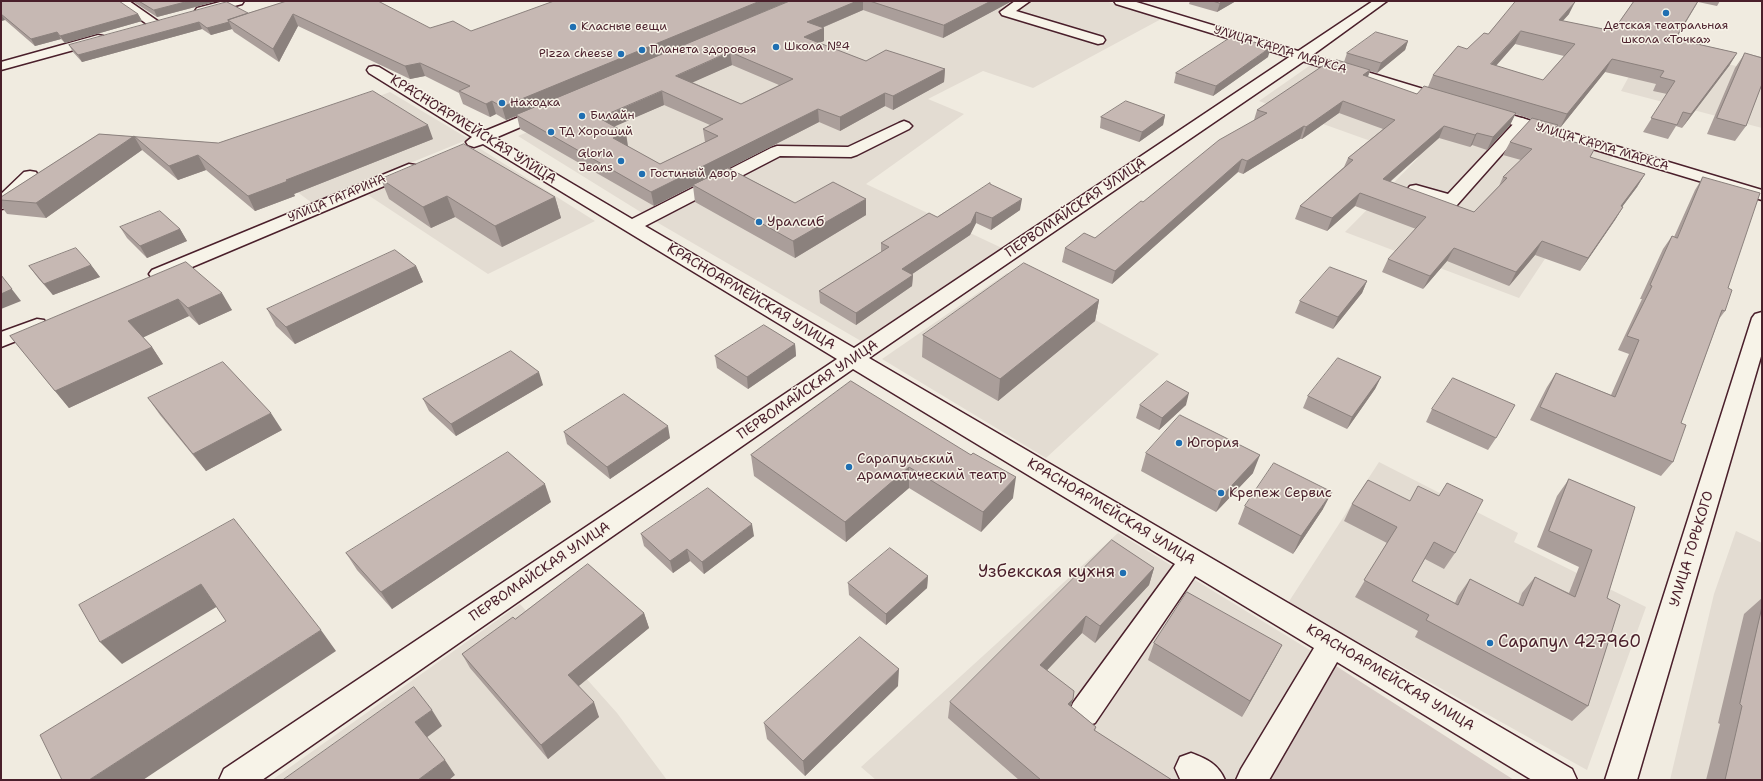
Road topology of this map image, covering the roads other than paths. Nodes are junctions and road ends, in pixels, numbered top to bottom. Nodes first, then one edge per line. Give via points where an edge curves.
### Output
1 (121, 1) edge
2 (238, 1) edge
3 (1024, 1) edge
4 (1120, 1) edge
5 (1381, 1) edge
6 (186, 15) edge
7 (171, 19) edge
8 (156, 24) junction
9 (141, 28) edge
10 (112, 36) edge
11 (1098, 40) dead end
12 (1302, 56) junction
13 (1, 66) edge
14 (374, 70) dead end
15 (555, 107) edge
16 (1522, 123) junction
17 (904, 126) dead end
18 (484, 138) junction
19 (461, 148) edge
20 (424, 163) edge
21 (30, 176) edge
22 (1416, 190) edge
23 (1762, 195) edge
24 (1, 204) edge
25 (631, 226) junction
26 (147, 279) edge
27 (1762, 318) edge
28 (52, 319) edge
29 (1, 340) edge
30 (854, 358) junction
31 (1192, 560) junction
32 (1332, 644) junction
33 (1084, 713) dead end
34 (235, 780) edge
35 (1252, 780) edge
36 (1561, 780) edge
37 (1622, 780) edge

1 - 8 street
2 - 6 street
3 - 11 street via 1006,12
4 - 12 street, УЛИЦА КАРЛА МАРКСА
5 - 12 street, ПЕРВОМАЙСКАЯ УЛИЦА
7 - 8 street
8 - 9 street
10 - 13 street
12 - 16 street, УЛИЦА КАРЛА МАРКСА
12 - 30 street, ПЕРВОМАЙСКАЯ УЛИЦА
14 - 18 street, КРАСНОАРМЕЙСКАЯ УЛИЦА
15 - 18 street
16 - 22 street via 1451,201
16 - 23 street, УЛИЦА КАРЛА МАРКСА
17 - 25 street via 851,152 777,151
18 - 19 street
18 - 25 street, КРАСНОАРМЕЙСКАЯ УЛИЦА
20 - 26 street, УЛИЦА ГАГАРИНА
21 - 24 street
25 - 30 street, КРАСНОАРМЕЙСКАЯ УЛИЦА
27 - 37 street, УЛИЦА ГОРЬКОГО
28 - 29 street
30 - 31 street, КРАСНОАРМЕЙСКАЯ УЛИЦА
30 - 34 street, ПЕРВОМАЙСКАЯ УЛИЦА
31 - 32 street, КРАСНОАРМЕЙСКАЯ УЛИЦА
31 - 33 street
32 - 35 street
32 - 36 street, КРАСНОАРМЕЙСКАЯ УЛИЦА

